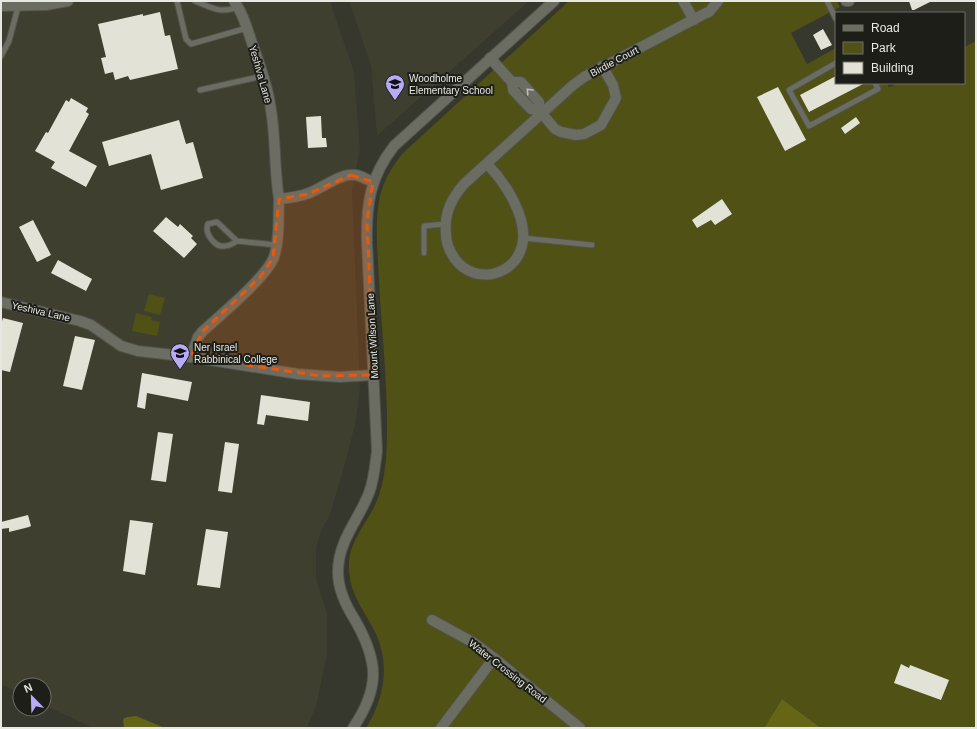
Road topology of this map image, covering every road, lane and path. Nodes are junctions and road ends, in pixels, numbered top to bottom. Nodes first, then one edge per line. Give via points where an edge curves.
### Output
1 (68, 1) edge
2 (177, 1) edge
3 (195, 1) edge
4 (554, 1) edge
5 (683, 1) edge
6 (718, 1) edge
7 (827, 1) edge
8 (236, 4) edge
9 (1, 6) edge
10 (18, 7) junction
11 (835, 17) edge
12 (694, 20) junction
13 (247, 28) junction
14 (1, 56) edge
15 (490, 58) junction
16 (835, 64) edge
17 (602, 66) junction
18 (264, 76) junction
19 (876, 84) edge
20 (200, 90) dead end
21 (541, 112) junction
22 (487, 164) junction
23 (373, 182) junction
24 (279, 199) junction
25 (446, 224) junction
26 (523, 238) junction
27 (238, 242) junction
28 (592, 245) dead end
29 (277, 246) junction
30 (424, 253) dead end
31 (1, 302) edge
32 (191, 357) junction
33 (374, 375) junction
34 (432, 620) dead end
35 (494, 658) junction
36 (353, 728) edge
37 (441, 728) edge
38 (580, 728) edge

1 - 10 street
2 - 13 lane via 186,39 191,44
3 - 8 lane via 220,11 227,11
4 - 15 street, Mount Wilson Lane
5 - 12 street
6 - 12 street, Birdie Court via 709,12
7 - 11 lane
8 - 13 street, Yeshiva Lane
9 - 10 street
10 - 14 lane via 9,41
12 - 17 street, Birdie Court
13 - 18 street, Yeshiva Lane
15 - 21 street via 512,82 521,82 539,102
15 - 23 street, Mount Wilson Lane via 394,146
16 - 19 lane via 789,90 808,126 878,89
17 - 21 street, Birdie Court via 572,86
17 - 21 street via 613,85 616,98 601,125 584,134 568,134 555,129
18 - 20 lane
18 - 24 street, Yeshiva Lane via 272,113
21 - 22 street, Birdie Court
22 - 25 street, Birdie Court via 453,197
22 - 26 street, Birdie Court via 512,196
23 - 24 street via 356,175 344,177 308,194
23 - 33 street, Mount Wilson Lane via 367,222
24 - 29 street, Yeshiva Lane
25 - 26 street, Birdie Court via 447,244 454,258 463,268 480,275 493,274 508,268 519,254
25 - 30 lane via 424,226
26 - 28 lane
27 - 27 lane via 217,222 208,224 206,231 218,245 226,246
27 - 29 lane
29 - 32 street, Yeshiva Lane via 273,258 260,277 198,337
31 - 32 street, Yeshiva Lane via 80,320 121,346 138,351
32 - 33 street, Yeshiva Lane via 298,374 340,378
33 - 36 street, Mount Wilson Lane via 377,451 374,475 364,503 345,538 338,565 343,598 369,648 373,667 372,690
34 - 35 street, Water Crossing Road via 474,643
35 - 37 street
35 - 38 street, Water Crossing Road

